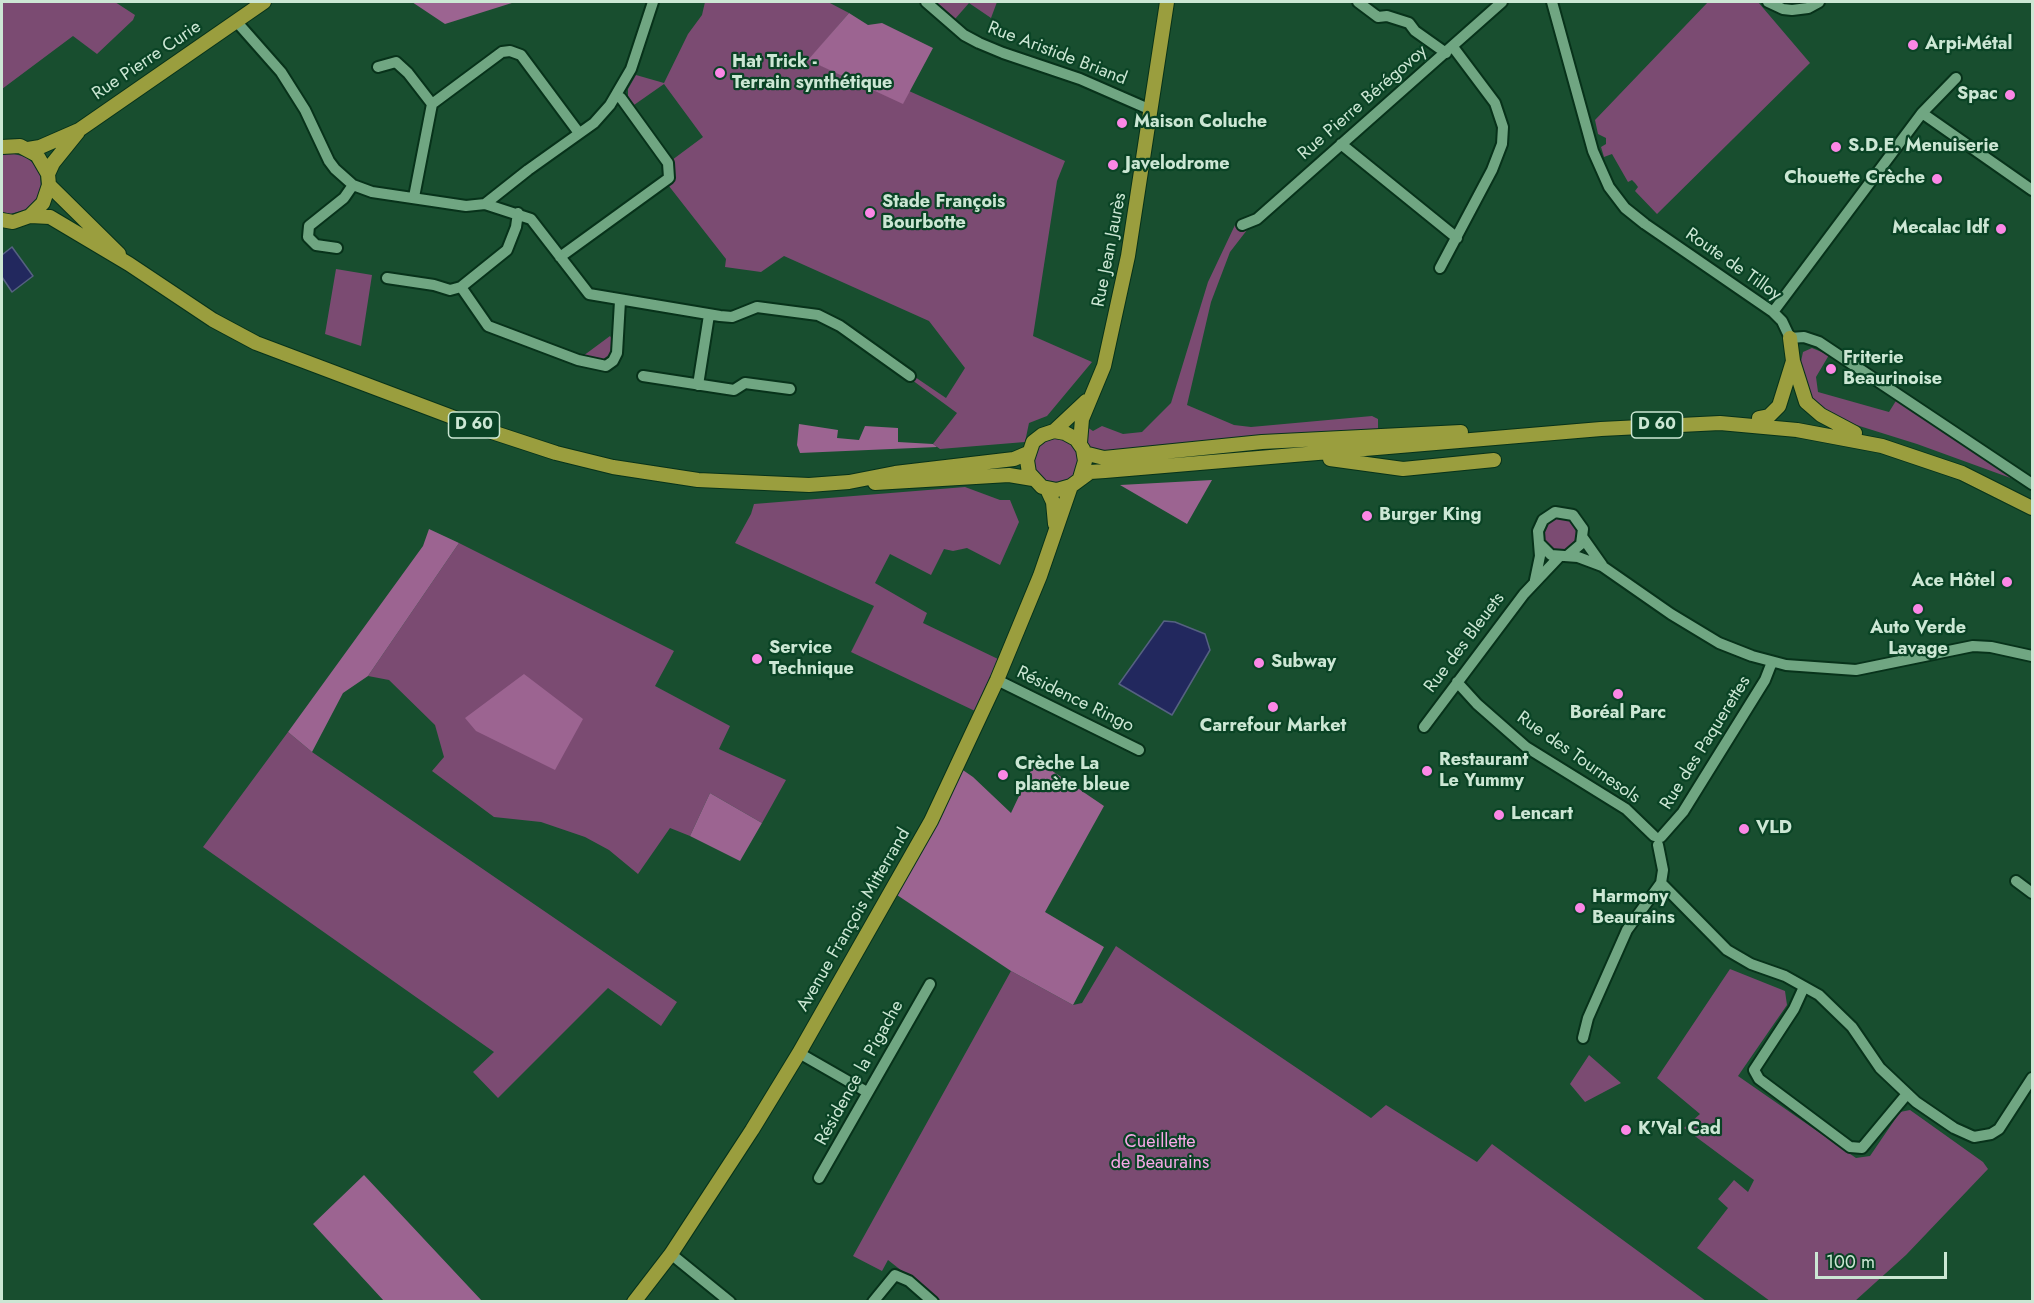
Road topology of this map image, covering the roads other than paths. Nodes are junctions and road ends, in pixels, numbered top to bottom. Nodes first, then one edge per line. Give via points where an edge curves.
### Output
1 (264, 2) edge
2 (653, 2) edge
3 (926, 2) edge
4 (1167, 2) edge
5 (1358, 2) edge
6 (1502, 2) edge
7 (1552, 2) edge
8 (1768, 2) edge
9 (1819, 2) edge
10 (236, 21) junction
11 (1449, 50) junction
12 (378, 67) dead end
13 (1956, 78) dead end
14 (616, 96) junction
15 (432, 104) junction
16 (1151, 110) junction
17 (1922, 113) junction
18 (79, 130) junction
19 (579, 133) junction
20 (5, 142) edge
21 (1341, 144) junction
22 (28, 149) junction
23 (48, 179) junction
24 (353, 184) junction
25 (2032, 190) edge
26 (414, 197) junction
27 (485, 204) junction
28 (518, 213) junction
29 (30, 216) junction
30 (2, 220) edge
31 (1242, 225) dead end
32 (1457, 238) junction
33 (337, 248) dead end
34 (560, 257) junction
35 (129, 264) junction
36 (1440, 268) dead end
37 (387, 278) dead end
38 (461, 287) junction
39 (620, 301) junction
40 (1773, 312) junction
41 (708, 315) junction
42 (1790, 339) junction
43 (1793, 361) junction
44 (644, 376) dead end
45 (910, 376) dead end
46 (698, 386) junction
47 (790, 389) dead end
48 (1091, 395) junction
49 (1759, 418) junction
50 (1054, 432) junction
51 (1855, 433) junction
52 (1082, 448) junction
53 (1028, 453) junction
54 (1268, 458) junction
55 (1494, 460) dead end
56 (1033, 479) junction
57 (849, 482) junction
58 (1075, 482) junction
59 (2032, 484) edge
60 (1047, 489) junction
61 (2032, 498) edge
62 (2032, 508) edge
63 (1055, 529) junction
64 (1583, 538) junction
65 (1540, 544) junction
66 (1563, 556) junction
67 (1602, 566) junction
68 (1534, 580) junction
69 (2032, 656) edge
70 (1772, 662) junction
71 (997, 680) junction
72 (1456, 682) junction
73 (1424, 727) dead end
74 (1138, 750) dead end
75 (1658, 839) junction
76 (2016, 881) dead end
77 (1661, 883) junction
78 (2032, 893) edge
79 (930, 984) dead end
80 (1804, 987) junction
81 (1583, 1038) dead end
82 (799, 1053) junction
83 (2032, 1078) edge
84 (867, 1092) junction
85 (1907, 1094) junction
86 (819, 1178) dead end
87 (671, 1254) junction
88 (634, 1302) edge
89 (730, 1302) edge
90 (873, 1302) edge
91 (933, 1302) edge

1 - 10 main road, Rue Pierre Curie
2 - 14 street via 631,69
3 - 16 street, Rue Aristide Briand via 972,39
4 - 16 main road, Rue Jean Jaurès
5 - 11 street via 1378,17 1409,23 1415,31
6 - 11 street, Rue Pierre Bérégovoy
7 - 40 street, Route de Tilloy via 1593,151 1609,187 1636,218
8 - 9 street via 1792,10
10 - 18 main road, Rue Pierre Curie
10 - 24 street via 281,72 305,110 329,161
11 - 21 street, Rue Pierre Bérégovoy
11 - 32 street via 1488,89 1503,127 1499,157
12 - 15 street via 396,62
13 - 17 street
14 - 19 street via 594,123
14 - 34 street via 668,163 669,178
15 - 19 street via 502,52 510,51 521,55
15 - 26 street
16 - 48 main road, Rue Jean Jaurès via 1118,307 1104,366
17 - 25 street
17 - 40 street
18 - 22 main road, Rue Pierre Curie
18 - 23 main road, Rue Pierre Curie via 52,163
19 - 27 street
20 - 22 main road
21 - 31 street, Rue Pierre Bérégovoy via 1257,219
21 - 32 street
22 - 23 main road via 37,155
23 - 29 main road, Rue Pierre Curie via 44,203
23 - 35 main road, D 60
24 - 26 street via 372,192
24 - 33 street via 344,198 309,226 308,237 316,245
26 - 27 street via 466,206
27 - 28 street
28 - 34 street via 531,219
28 - 38 street via 507,250
29 - 30 main road via 13,222
29 - 35 main road, D 60 via 51,217
32 - 36 street
34 - 39 street via 589,294
35 - 57 main road, D 60 via 213,320 256,343 556,453 613,467 698,480
37 - 38 street via 450,290
38 - 39 street via 488,326 578,360 606,366 616,353
39 - 41 street
40 - 42 street, Route de Tilloy
41 - 45 street via 732,317 757,307 818,315
41 - 46 street
42 - 43 main road
42 - 59 street via 1804,337 1819,342
43 - 49 main road via 1779,406 1769,416
43 - 51 main road via 1806,402
44 - 46 street
46 - 47 street via 734,390 745,383
48 - 50 main road
48 - 52 main road via 1082,419
49 - 51 main road, D 60
49 - 52 main road, D 60 via 1665,417 1495,431 1262,442 1104,458
50 - 52 main road via 1065,433
50 - 53 main road via 1037,438
51 - 61 main road, D 60 via 1943,459
52 - 58 main road via 1085,467
53 - 56 main road via 1027,467
53 - 57 main road, D 60 via 1014,459
54 - 55 main road via 1339,459 1403,469
54 - 58 main road, D 60 via 1090,472
54 - 62 main road, D 60 via 1720,423 1797,430 1882,446 1962,473
56 - 57 main road, D 60 via 1009,475 881,484
56 - 60 main road
58 - 60 main road via 1062,490
58 - 63 main road, Avenue François Mitterrand
60 - 63 main road via 1053,502
63 - 71 main road, Avenue François Mitterrand
64 - 65 street via 1577,519 1567,512 1555,512 1540,523
64 - 66 street via 1578,549
64 - 67 street
65 - 66 street via 1551,555
65 - 68 street
66 - 67 street
66 - 68 street, Rue des Bleuets
67 - 70 street via 1710,638
68 - 72 street, Rue des Bleuets
69 - 70 street via 1991,646 1966,646 1887,665 1841,671
70 - 75 street, Rue des Paquerettes via 1765,680 1683,812
71 - 74 street, Résidence Ringo
71 - 82 main road, Avenue François Mitterrand via 930,821
72 - 73 street, Rue des Bleuets
72 - 75 street, Rue des Tournesols via 1526,747 1626,809
75 - 77 street
76 - 78 street
77 - 80 street via 1727,950
77 - 81 street via 1627,930
79 - 84 street, Résidence la Pigache
80 - 85 street via 1835,1008 1880,1068
80 - 85 street via 1754,1070 1759,1079 1850,1147 1862,1148
82 - 84 street
82 - 87 main road, Avenue François Mitterrand
83 - 85 street via 1999,1129 1985,1137 1974,1137 1954,1128
84 - 86 street, Résidence la Pigache
87 - 88 main road, Avenue François Mitterrand
87 - 89 street
90 - 91 street via 895,1275 909,1281

